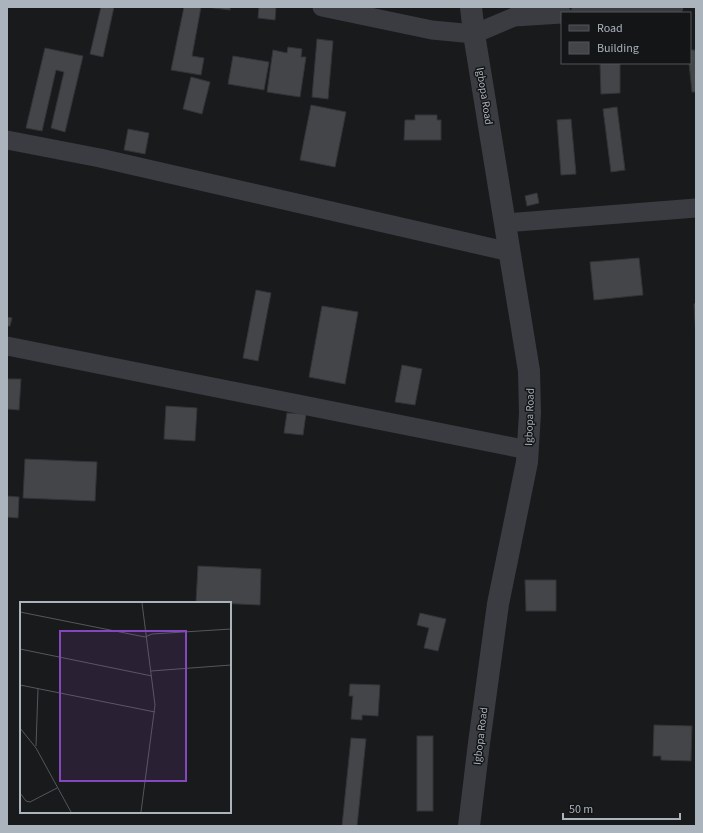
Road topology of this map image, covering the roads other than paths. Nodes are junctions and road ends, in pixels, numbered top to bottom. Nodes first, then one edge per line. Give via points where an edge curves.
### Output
1 (322, 7) edge
2 (471, 7) edge
3 (674, 7) edge
4 (596, 12) edge
5 (561, 14) edge
6 (474, 34) junction
7 (7, 140) edge
8 (696, 208) edge
9 (505, 223) junction
10 (510, 252) junction
11 (7, 346) edge
12 (528, 450) junction
13 (469, 826) edge

1 - 6 street via 432,30
2 - 6 street, Igbopa Road
3 - 4 street
5 - 6 street via 514,17
6 - 9 street, Igbopa Road
7 - 10 street via 107,160
8 - 9 street
9 - 10 street, Igbopa Road
10 - 12 street, Igbopa Road via 530,371
11 - 12 street
12 - 13 street, Igbopa Road via 498,604

